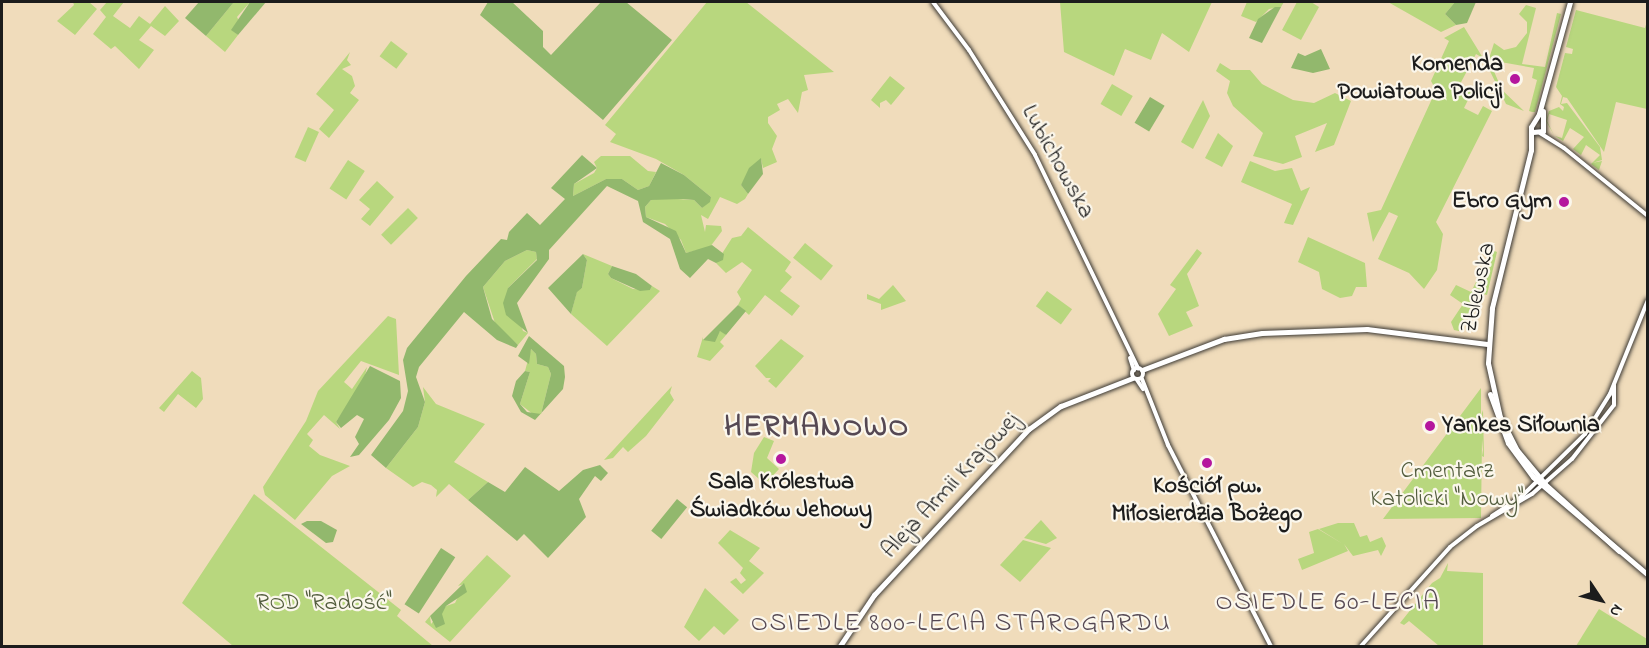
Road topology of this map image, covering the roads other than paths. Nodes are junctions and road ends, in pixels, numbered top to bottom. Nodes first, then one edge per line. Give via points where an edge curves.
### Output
1 (933, 2) edge
2 (1570, 2) edge
3 (1538, 122) junction
4 (1538, 132) junction
5 (1647, 216) edge
6 (1647, 300) edge
7 (1486, 344) junction
8 (1138, 374) junction
9 (1610, 399) junction
10 (1606, 407) junction
11 (1541, 483) junction
12 (1647, 575) edge
13 (840, 646) edge
14 (1271, 646) edge
15 (1361, 646) edge

1 - 8 street, Lubichowska via 1035,155 1071,222
2 - 3 main road
3 - 4 main road
3 - 4 main road via 1531,127
4 - 5 street
4 - 7 main road, Zblewska via 1512,225
6 - 9 street
7 - 8 main road, Aleja Armii Krajowej via 1361,328 1262,333 1224,339
7 - 11 main road, Zblewska via 1500,417
8 - 13 main road, Aleja Armii Krajowej via 1061,406 1029,429 874,596
8 - 14 street, Lubichowska
9 - 10 street
9 - 10 street via 1614,405
10 - 11 street
10 - 11 street via 1579,453
11 - 12 main road, Zblewska
11 - 15 street via 1439,558

